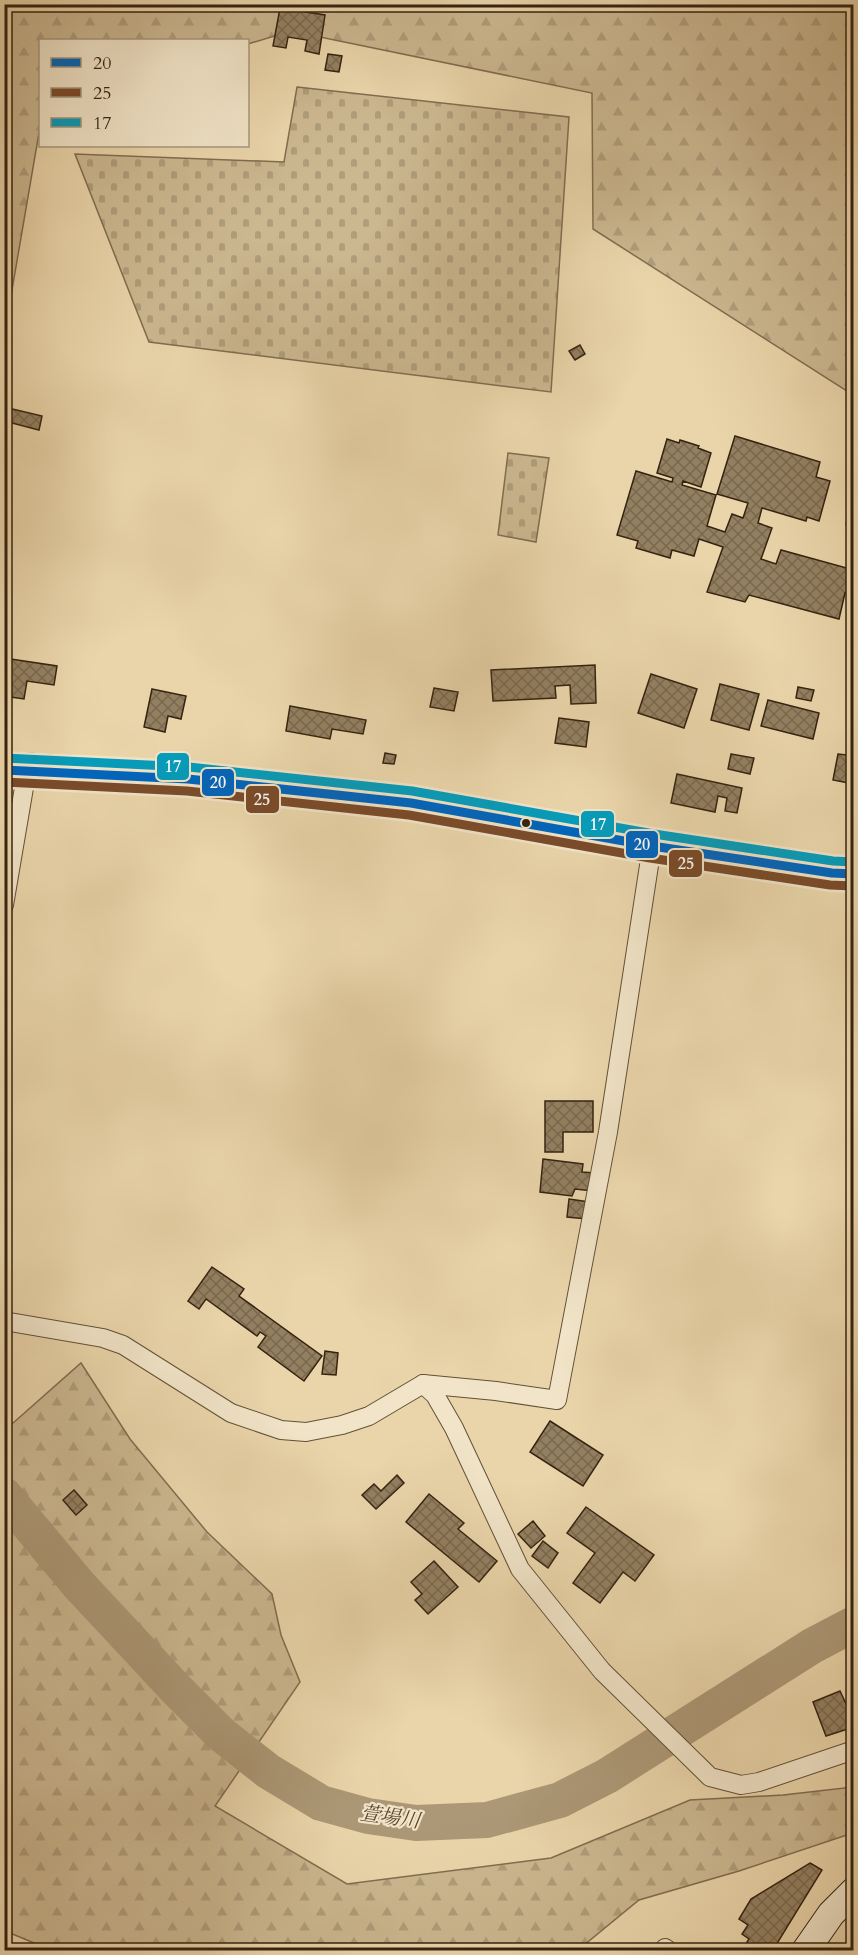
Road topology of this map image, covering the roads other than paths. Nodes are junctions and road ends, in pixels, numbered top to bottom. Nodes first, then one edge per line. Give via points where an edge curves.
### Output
1 (16, 770) edge
2 (652, 846) junction
3 (854, 874) edge
4 (4, 905) edge
5 (4, 1321) edge
6 (423, 1384) junction
7 (854, 1750) edge
8 (854, 1891) edge
9 (664, 1950) edge
10 (668, 1950) edge
11 (806, 1950) edge

1 - 2 highway via 188,779 411,803
1 - 4 street
2 - 3 highway
2 - 6 street via 608,1132 556,1400
5 - 6 street via 123,1345 231,1413 281,1430 306,1432 342,1425 369,1416
6 - 7 street via 435,1395 454,1428 520,1569 602,1671 710,1777 741,1785 759,1782
8 - 11 street via 831,1914
9 - 10 street

